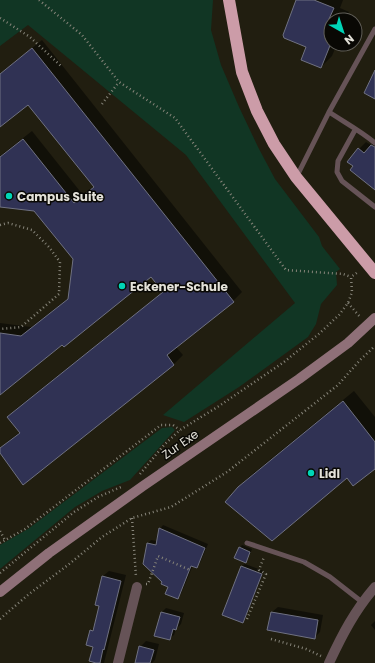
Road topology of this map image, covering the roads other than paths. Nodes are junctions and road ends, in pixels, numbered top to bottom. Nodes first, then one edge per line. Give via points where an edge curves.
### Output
1 (230, 0) edge
2 (375, 29) edge
3 (329, 112) junction
4 (354, 130) junction
5 (375, 143) edge
6 (296, 177) junction
7 (375, 207) edge
8 (372, 269) edge
9 (375, 318) edge
10 (247, 543) dead end
11 (137, 586) road end
12 (375, 587) edge
13 (0, 592) edge
14 (362, 602) junction
15 (330, 662) edge
16 (118, 663) edge

1 - 6 highway via 242,72 257,112
2 - 3 lane
3 - 4 lane
3 - 6 lane
4 - 5 lane
4 - 7 lane via 338,161 337,172 342,181
6 - 8 highway
9 - 13 main road, Zur Exe via 348,343 312,370 49,552
10 - 14 lane via 304,562 330,577
11 - 16 street
12 - 14 street
14 - 15 street via 345,629

